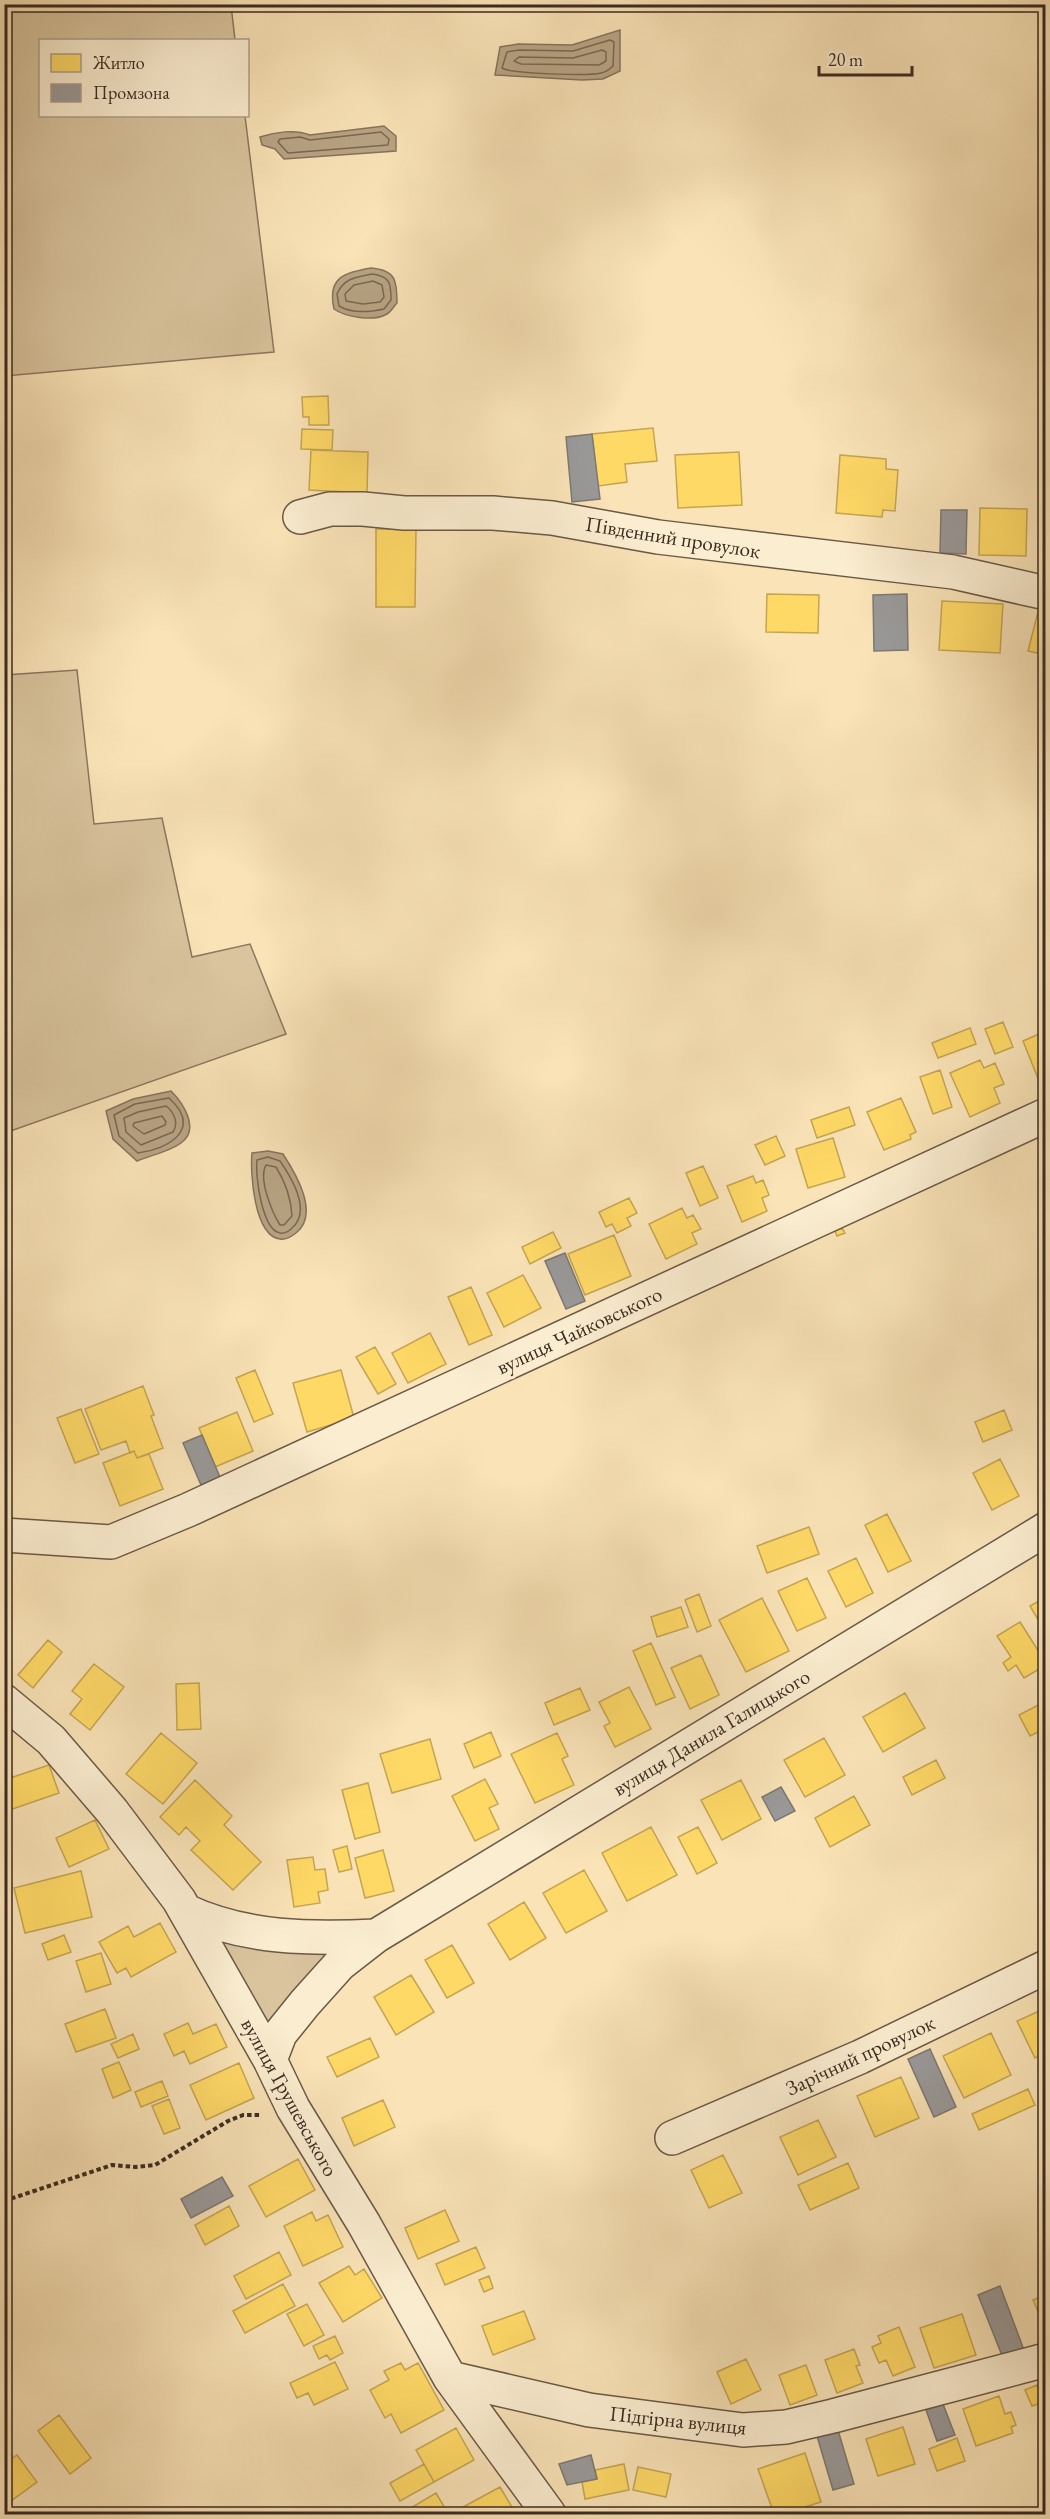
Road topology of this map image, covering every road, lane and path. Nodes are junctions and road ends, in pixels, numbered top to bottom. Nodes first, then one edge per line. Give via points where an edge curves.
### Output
1 (300, 517) dead end
2 (1046, 593) edge
3 (1046, 1115) edge
4 (1046, 1528) edge
5 (4, 1535) edge
6 (4, 1701) edge
7 (186, 1911) junction
8 (376, 1936) junction
9 (1046, 1967) edge
10 (270, 2060) junction
11 (293, 2108) junction
12 (672, 2138) dead end
13 (4, 2201) edge
14 (1046, 2360) edge
15 (450, 2378) junction
16 (549, 2514) edge

1 - 2 street, Південний провулок via 330,509 363,509 552,518 669,539 953,572
3 - 5 street, вулиця Чайковського via 111,1542
4 - 8 street, вулиця Данила Галицького
6 - 7 street, вулиця Грушевського via 51,1740 112,1811
7 - 8 street, вулиця Данила Галицького via 240,1931 309,1938
7 - 10 street, вулиця Грушевського
8 - 10 street, вулиця Данила Галицького via 340,1964 305,2003 280,2034
9 - 12 street, Зарічний провулок via 860,2057
10 - 11 street, вулиця Грушевського
11 - 13 path via 265,2115 243,2115 155,2165 112,2165
11 - 15 street, вулиця Грушевського via 364,2224
14 - 15 street, Підгірна вулиця via 786,2427 743,2430 589,2410
15 - 16 street, вулиця Грушевського

